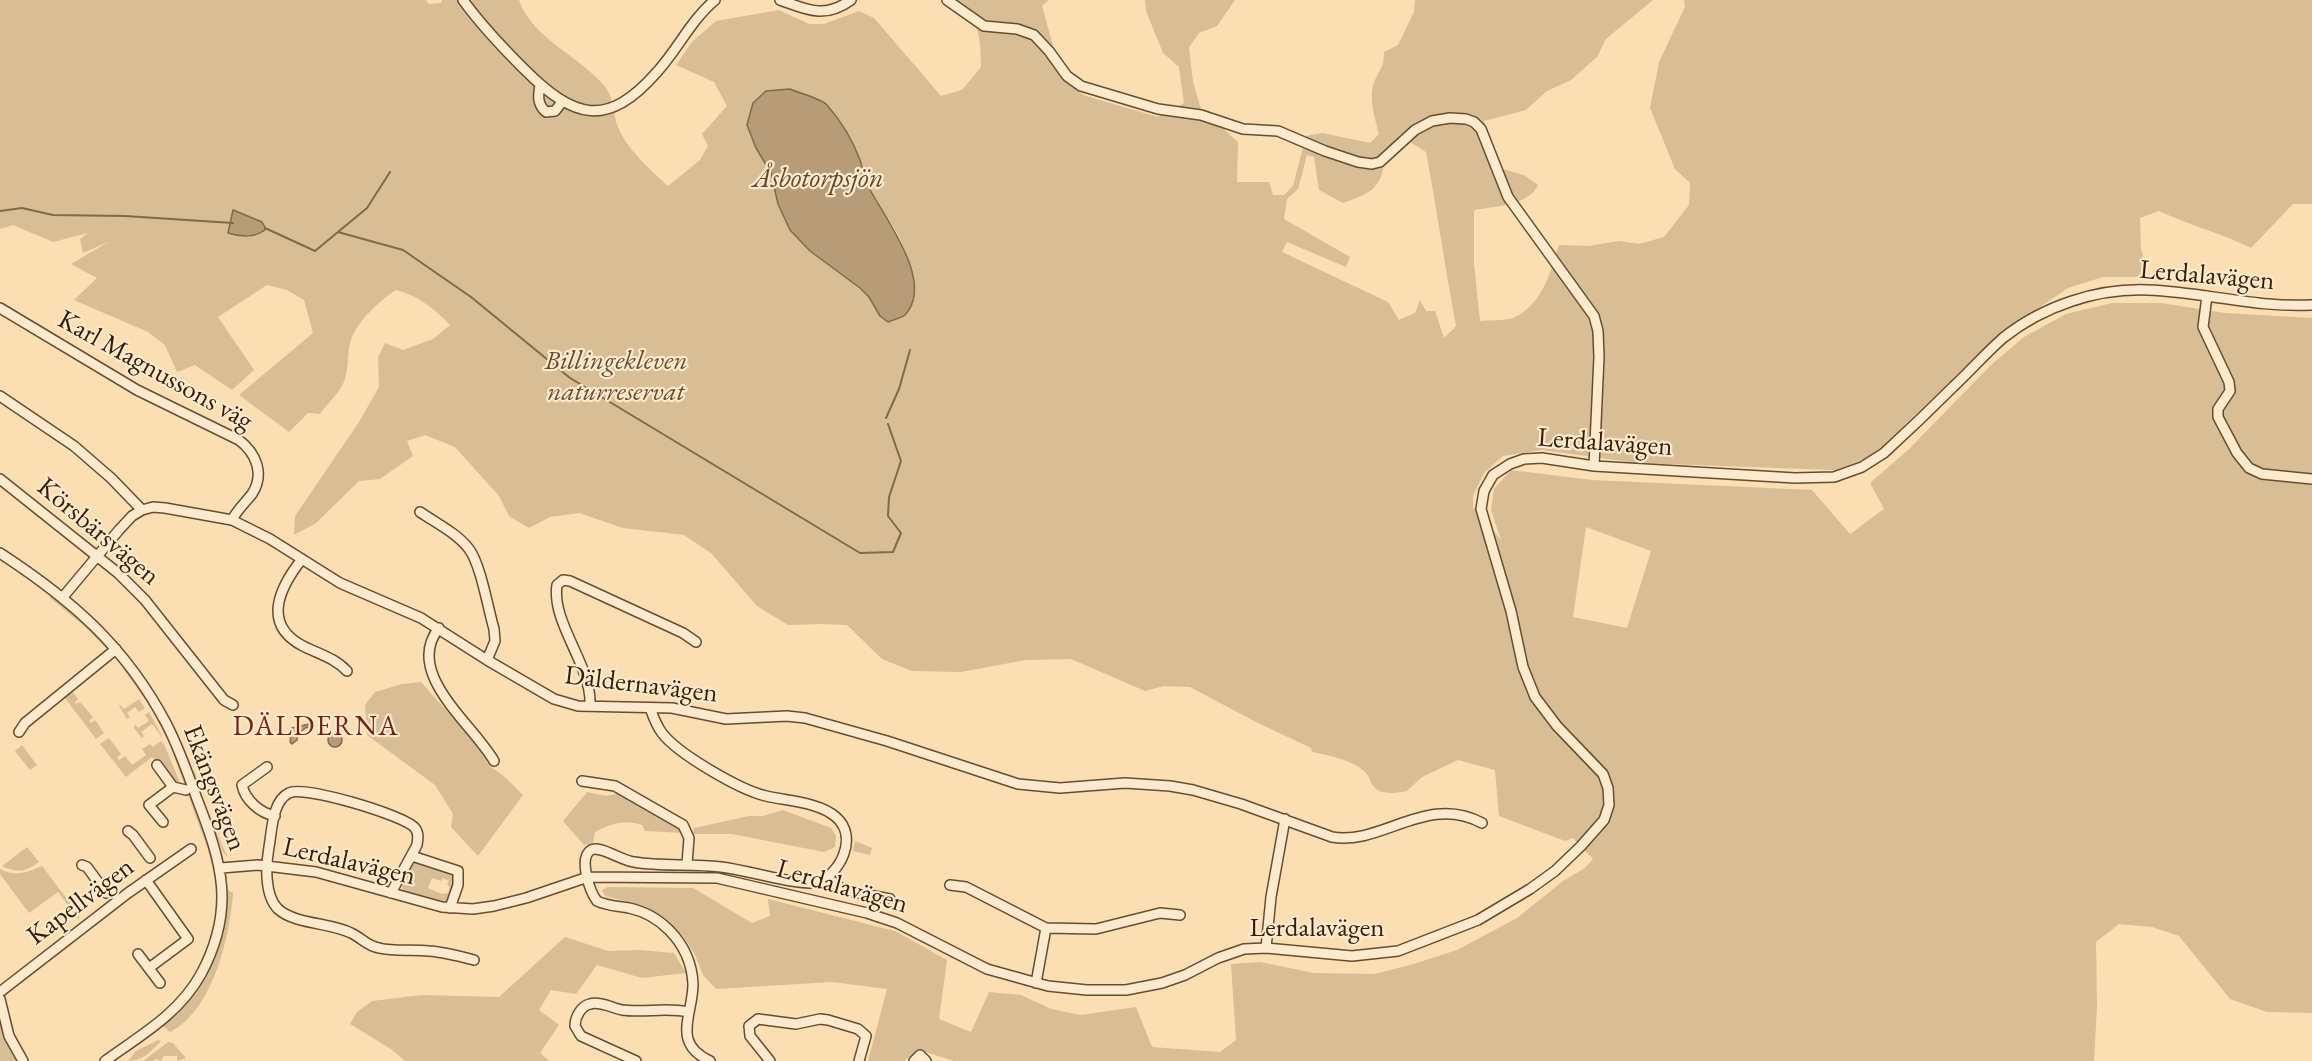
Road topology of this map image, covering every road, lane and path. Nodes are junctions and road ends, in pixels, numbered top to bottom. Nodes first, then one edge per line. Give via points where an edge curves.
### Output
1 (463, 0) edge
2 (715, 0) edge
3 (780, 0) edge
4 (851, 0) edge
5 (947, 0) edge
6 (540, 85) junction
7 (562, 102) junction
8 (2207, 296) junction
9 (2312, 305) edge
10 (0, 308) edge
11 (0, 396) edge
12 (1594, 466) junction
13 (0, 479) edge
14 (2312, 479) edge
15 (142, 510) junction
16 (420, 512) dead end
17 (232, 520) junction
18 (0, 553) edge
19 (96, 555) junction
20 (302, 559) junction
21 (63, 597) junction
22 (439, 628) junction
23 (696, 642) dead end
24 (116, 649) junction
25 (487, 660) junction
26 (347, 671) dead end
27 (233, 705) dead end
28 (590, 705) junction
29 (650, 708) junction
30 (19, 732) dead end
31 (494, 761) dead end
32 (157, 765) dead end
33 (267, 767) dead end
34 (582, 781) dead end
35 (173, 787) junction
36 (186, 790) dead end
37 (275, 816) junction
38 (1285, 819) junction
39 (163, 822) dead end
40 (1482, 823) dead end
41 (128, 831) dead end
42 (191, 849) dead end
43 (412, 856) junction
44 (150, 858) dead end
45 (687, 864) junction
46 (82, 865) dead end
47 (267, 866) junction
48 (221, 868) junction
49 (588, 877) junction
50 (828, 878) junction
51 (146, 880) junction
52 (950, 885) dead end
53 (106, 893) dead end
54 (391, 893) junction
55 (890, 899) dead end
56 (450, 908) junction
57 (1180, 915) dead end
58 (1046, 928) junction
59 (1266, 948) junction
60 (138, 954) dead end
61 (474, 960) dead end
62 (149, 968) junction
63 (160, 983) dead end
64 (1036, 983) junction
65 (0, 992) edge
66 (0, 999) edge
67 (688, 1012) junction
68 (23, 1061) edge
69 (105, 1061) edge
70 (636, 1061) edge
71 (710, 1061) edge
72 (770, 1061) edge
73 (859, 1061) edge
74 (914, 1061) edge
75 (926, 1061) edge

1 - 6 street
2 - 7 street via 659,70 623,103 588,111
3 - 4 street via 815,12 826,12
5 - 12 street via 984,26 1034,35 1067,76 1081,86 1158,109 1201,114 1243,129 1278,131 1358,162 1380,162 1414,130 1432,121 1450,118 1474,122 1481,129 1508,197 1594,316 1599,348
6 - 7 street
6 - 7 street via 540,106 546,112 555,111
8 - 9 street, Lerdalavägen via 2278,306
8 - 12 street, Lerdalavägen via 2115,291 2047,311 2003,338 1884,453 1862,467 1834,477
8 - 14 street via 2203,327 2230,391 2218,409 2218,417 2237,453 2249,468 2262,474
10 - 17 street, Karl Magnussons väg via 137,390 247,445 258,464 257,483
11 - 15 street via 74,447
12 - 59 street, Lerdalavägen via 1542,458 1510,464 1487,483 1481,509 1523,667 1535,697 1603,774 1609,805 1604,820 1555,871 1530,889 1479,920 1398,951 1352,956
13 - 19 street, Körsbärsvägen
15 - 17 street, Däldernavägen via 165,508
15 - 19 street
16 - 25 street via 460,540 474,560 494,629 495,641
17 - 20 street, Däldernavägen
18 - 21 street, Ekängsvägen
19 - 21 street
19 - 27 street, Körsbärsvägen via 145,600 224,700
20 - 22 street, Däldernavägen via 340,583
20 - 26 street via 282,588 280,621 292,639 339,662
21 - 24 street, Ekängsvägen
22 - 25 street, Däldernavägen
22 - 31 street via 431,637 429,648 434,678
23 - 28 street via 626,606 562,580 557,585 557,604 588,681
24 - 30 street
24 - 48 street, Ekängsvägen via 167,725
25 - 28 street, Däldernavägen via 554,699
28 - 29 street, Däldernavägen
29 - 38 street, Däldernavägen via 672,708 726,719 805,718 1018,784 1060,788 1125,783 1170,786
29 - 50 street via 671,742 737,787 817,807 837,818 846,836 845,847 837,868
32 - 35 street
33 - 37 street via 242,785 244,794 260,810
34 - 45 street via 615,786 683,825 689,838
35 - 36 street
35 - 39 street via 149,805
37 - 43 street via 279,803 289,792 332,798 414,826 418,838
37 - 47 street
38 - 40 street, Däldernavägen via 1343,839 1444,814 1467,815
38 - 59 street
41 - 44 street
42 - 51 street, Kapellvägen
43 - 54 street
43 - 56 street via 458,871
45 - 49 street via 633,862 598,849 586,855
45 - 50 street via 807,883
46 - 53 street
47 - 48 street, Lerdalavägen
47 - 54 street, Lerdalavägen via 316,872
47 - 61 street via 272,897 285,913 351,933 380,949 432,951
48 - 69 street, Ekängsvägen via 220,922 201,974 168,1016
49 - 56 street, Lerdalavägen via 494,906
49 - 64 street, Lerdalavägen via 706,877 754,886 897,923 987,969
49 - 67 street via 597,901 647,914 676,938 692,970
50 - 55 street via 843,890
51 - 62 street via 188,939
51 - 65 street, Kapellvägen
52 - 58 street via 966,887
54 - 56 street, Lerdalavägen
57 - 58 street via 1160,913 1096,929
58 - 64 street
59 - 64 street, Lerdalavägen via 1244,949 1162,983 1125,990
60 - 62 street
62 - 63 street
66 - 68 street via 9,1036
67 - 70 street via 629,1011 597,1003 580,1010 575,1026 580,1036
67 - 71 street via 688,1042
72 - 73 street via 750,1036 748,1029 754,1020 796,1024 820,1019 858,1029 866,1036
74 - 75 street via 920,1055

